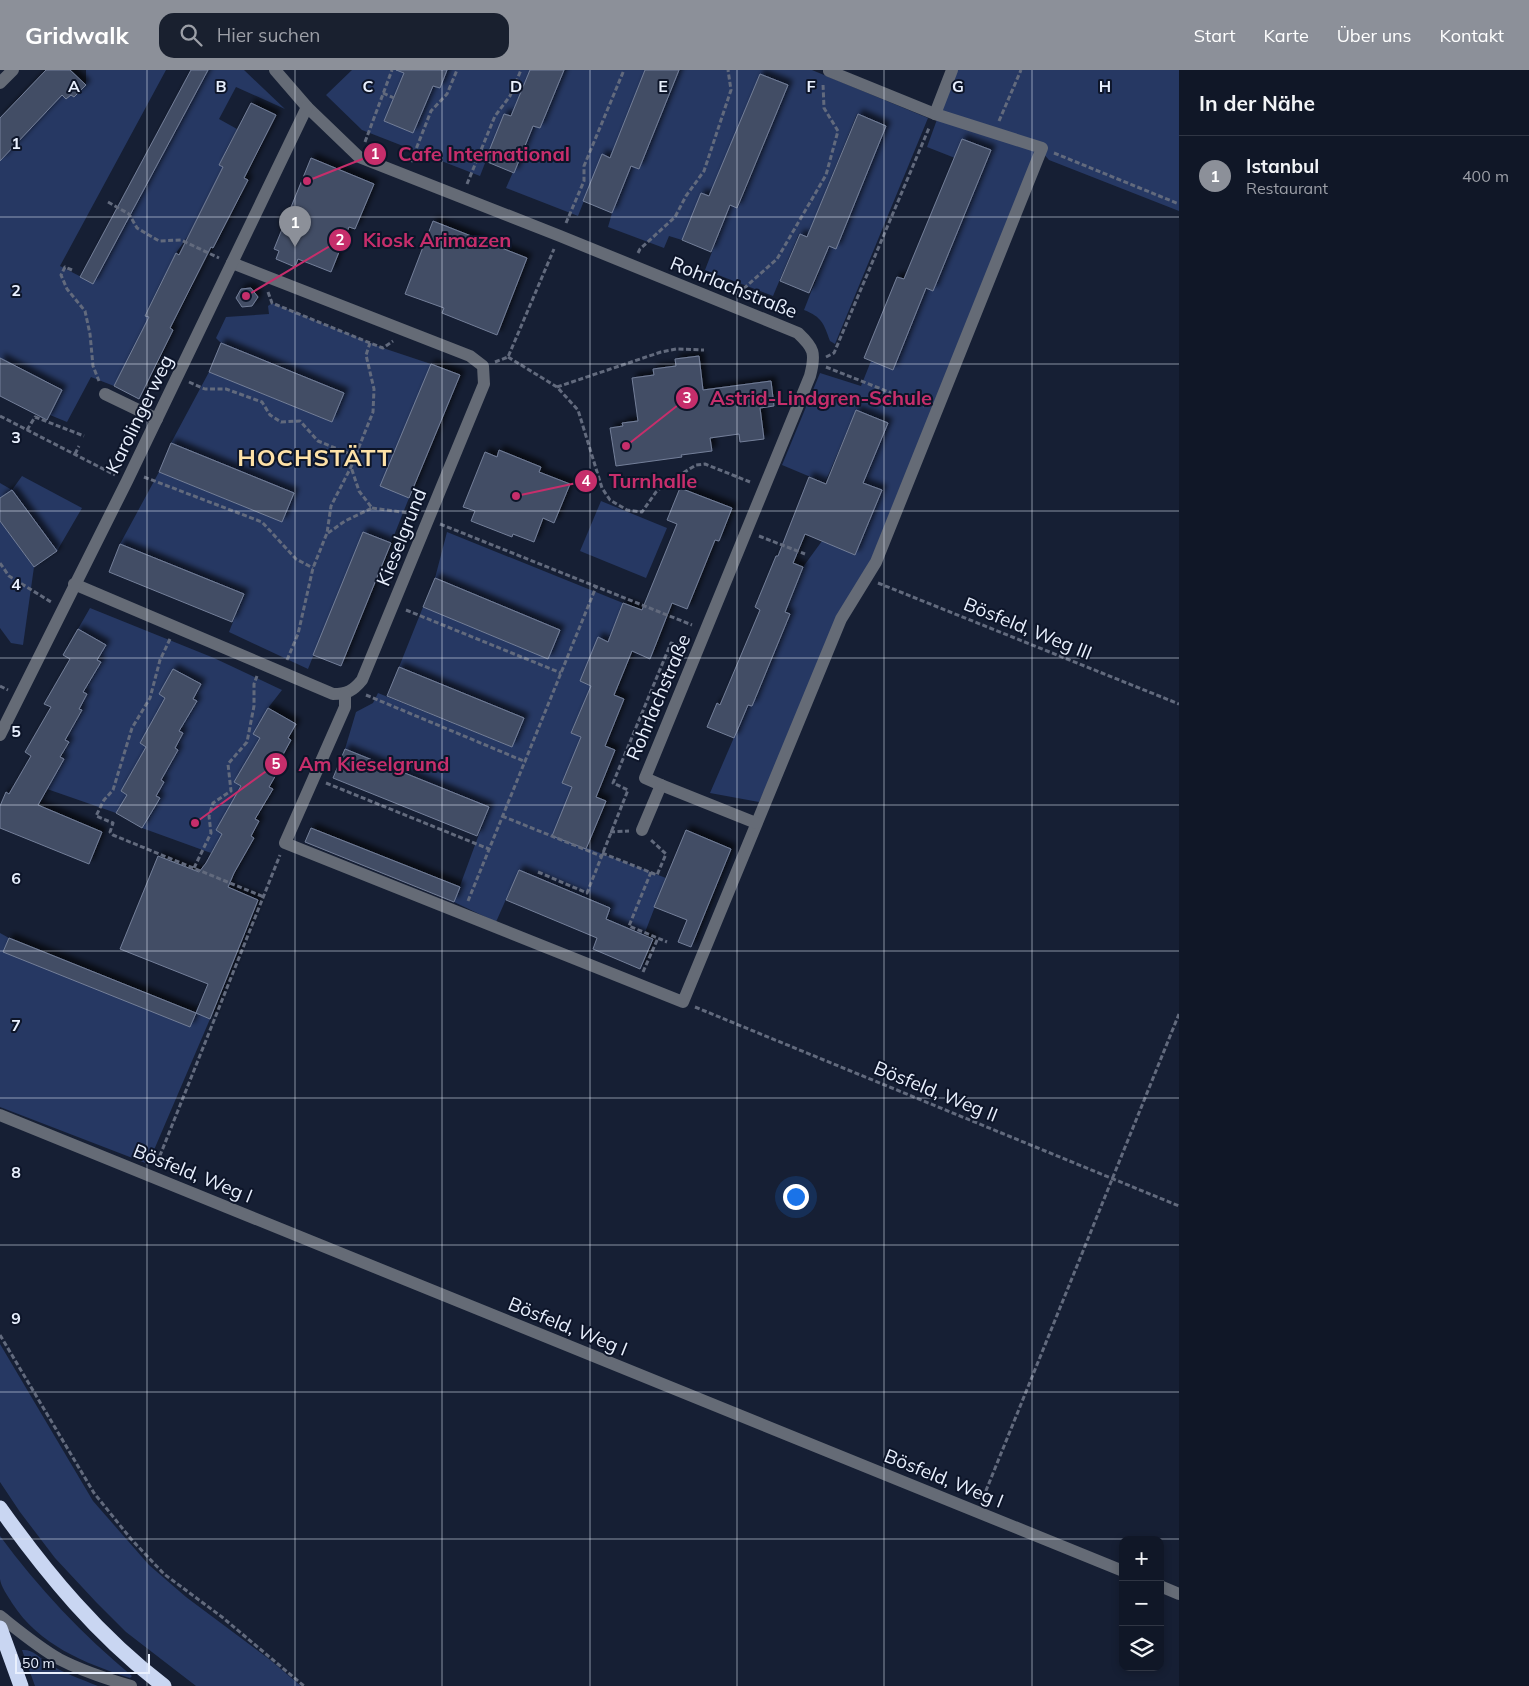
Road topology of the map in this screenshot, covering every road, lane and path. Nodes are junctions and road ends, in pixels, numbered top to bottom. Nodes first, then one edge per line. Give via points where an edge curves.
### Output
1 (13, 70) edge
2 (275, 70) edge
3 (392, 70) edge
4 (457, 70) edge
5 (521, 70) edge
6 (624, 70) edge
7 (728, 70) edge
8 (952, 70) edge
9 (1020, 70) edge
10 (829, 71) edge
11 (0, 83) edge
12 (383, 94) junction
13 (394, 98) dead end
14 (308, 108) junction
15 (935, 114) junction
16 (994, 133) junction
17 (1042, 148) junction
18 (358, 157) junction
19 (406, 176) junction
20 (461, 197) junction
21 (108, 202) dead end
22 (1179, 204) edge
23 (560, 236) junction
24 (232, 264) junction
25 (632, 265) junction
26 (72, 270) dead end
27 (262, 275) junction
28 (735, 307) junction
29 (406, 331) junction
30 (370, 343) junction
31 (704, 350) dead end
32 (508, 357) junction
33 (814, 361) junction
34 (483, 366) junction
35 (178, 377) junction
36 (558, 387) junction
37 (105, 394) joint
38 (937, 411) junction
39 (0, 416) edge
40 (156, 419) junction
41 (28, 430) junction
42 (84, 436) dead end
43 (79, 446) dead end
44 (75, 454) junction
45 (355, 456) junction
46 (351, 467) junction
47 (129, 477) junction
48 (765, 487) junction
49 (372, 508) junction
50 (429, 520) junction
51 (327, 533) junction
52 (771, 540) dead end
53 (805, 554) dead end
54 (0, 563) edge
55 (313, 568) junction
56 (866, 578) junction
57 (74, 584) junction
58 (596, 587) junction
59 (393, 605) junction
60 (62, 609) junction
61 (175, 627) junction
62 (706, 631) junction
63 (698, 652) junction
64 (261, 664) junction
65 (282, 672) junction
66 (561, 673) junction
67 (350, 692) junction
68 (1179, 704) edge
69 (0, 735) edge
70 (526, 762) junction
71 (314, 778) junction
72 (661, 785) junction
73 (502, 816) junction
74 (756, 823) junction
75 (642, 830) joint
76 (285, 843) junction
77 (489, 849) junction
78 (602, 854) junction
79 (194, 868) junction
80 (538, 872) dead end
81 (651, 872) junction
82 (264, 896) junction
83 (462, 915) junction
84 (658, 938) junction
85 (667, 942) dead end
86 (642, 974) dead end
87 (683, 1002) junction
88 (1179, 1014) edge
89 (0, 1115) edge
90 (151, 1176) junction
91 (1111, 1178) junction
92 (1179, 1206) edge
93 (0, 1335) edge
94 (0, 1508) edge
95 (977, 1512) junction
96 (1119, 1569) edge
97 (1164, 1588) edge
98 (1179, 1594) edge
99 (0, 1616) edge
100 (0, 1628) edge
101 (21, 1686) edge
102 (131, 1686) edge
103 (164, 1686) edge
104 (304, 1686) edge

1 - 11 street
2 - 14 street, Rohrlachstraße
3 - 12 path
4 - 19 path via 447,94 431,111
5 - 20 path via 510,96 495,116
6 - 23 path via 584,166 584,181
7 - 25 path via 730,90 704,171 675,217 640,249
8 - 15 street
9 - 16 path
10 - 15 street
10 - 28 path via 822,86 824,108 838,132 826,174 777,259 742,290
12 - 13 path
12 - 18 path
14 - 18 street, Rohrlachstraße
14 - 24 street, Karolingerweg
15 - 16 street
15 - 33 path via 834,353
16 - 17 street
17 - 22 path
17 - 38 street
18 - 19 street, Rohrlachstraße
19 - 20 street, Rohrlachstraße
20 - 23 street, Rohrlachstraße
21 - 24 path via 129,214 137,228 159,241 181,240
23 - 25 street, Rohrlachstraße
23 - 32 path
24 - 27 street
24 - 35 street, Karolingerweg
25 - 28 street, Rohrlachstraße
26 - 37 path via 65,267 61,275 67,289 85,311 93,366
27 - 29 street
27 - 30 path via 272,303
28 - 33 street, Rohrlachstraße via 798,333 811,345
29 - 30 path via 383,348
29 - 34 street via 470,356
30 - 45 path via 366,356 374,389 374,412
31 - 36 path via 661,352
32 - 34 path
32 - 36 path
33 - 38 path
33 - 48 street, Rohrlachstraße
34 - 50 street, Kieselgrund via 484,384
35 - 40 street, Karolingerweg
35 - 45 path via 205,389 226,389 262,402 270,415 281,422 300,421 318,441
36 - 48 path via 578,410 602,488 610,500 627,510 642,512 665,484 696,465 705,464
37 - 40 street
38 - 56 street via 876,562
39 - 41 path
40 - 47 street, Karolingerweg
41 - 42 path via 35,417
41 - 44 path
43 - 44 path
44 - 47 path
45 - 46 path
46 - 49 path via 359,491
46 - 51 path via 332,506
47 - 55 path via 262,522 296,559
47 - 57 street, Karolingerweg
48 - 62 street, Rohrlachstraße
49 - 50 path via 414,513
49 - 51 path
50 - 58 path
50 - 59 street, Kieselgrund
51 - 55 path
52 - 53 path
54 - 60 path via 9,576
55 - 65 path via 298,634
56 - 68 path, Bösfeld, Weg III
56 - 74 street via 841,619
57 - 60 street, Karolingerweg
57 - 61 street
58 - 62 path
58 - 66 path
59 - 66 path
59 - 67 street, Kieselgrund via 362,680
60 - 69 street, Karolingerweg
61 - 64 street
61 - 79 path via 160,660 150,698 132,728 113,790 96,816 113,823 110,832 113,835
62 - 63 street, Rohrlachstraße
63 - 72 street, Rohrlachstraße via 645,778
63 - 78 path via 671,643 613,783 628,790
64 - 65 street
64 - 79 path via 254,684 254,706 247,742 228,764 231,791 214,803 209,816 212,833
65 - 67 street via 333,694
66 - 70 path
67 - 70 path
67 - 71 street, Kieselgrund
70 - 73 path
71 - 76 street, Kieselgrund
71 - 77 path
72 - 74 street, Rohrlachstraße
72 - 75 street
73 - 77 path
73 - 78 path
74 - 87 street
75 - 81 path via 666,854 657,875
76 - 82 path
76 - 83 street
77 - 83 path
78 - 80 path via 587,893
78 - 81 path
79 - 82 path
81 - 84 path via 628,926
82 - 90 path
83 - 87 street
84 - 85 path
84 - 86 path
87 - 91 path, Bösfeld, Weg II
88 - 91 path
89 - 90 street, Bösfeld, Weg I
90 - 95 street, Bösfeld, Weg I
91 - 92 path, Bösfeld, Weg II
91 - 95 path
93 - 104 path via 94,1493 131,1538 164,1574 222,1617
94 - 103 highway via 26,1545 90,1620
95 - 96 street, Bösfeld, Weg I
97 - 98 street
99 - 102 street via 60,1660
100 - 101 highway

